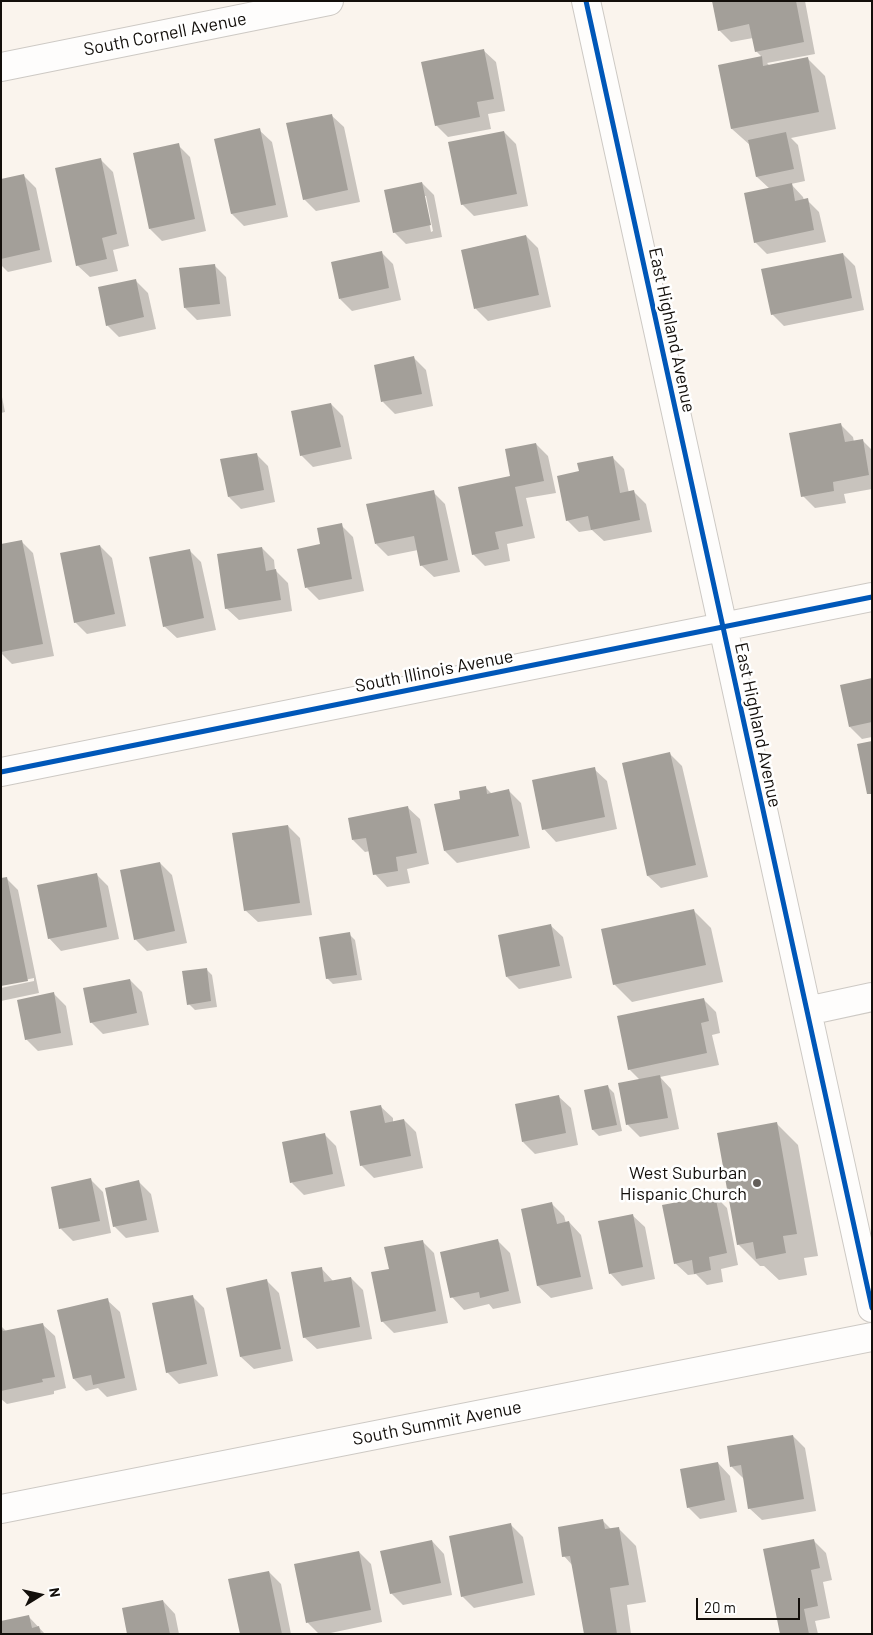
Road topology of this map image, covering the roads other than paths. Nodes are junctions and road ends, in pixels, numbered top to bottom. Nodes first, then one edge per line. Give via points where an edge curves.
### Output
1 (328, 1) edge
2 (586, 1) edge
3 (1, 67) edge
4 (872, 597) edge
5 (723, 627) junction
6 (1, 772) edge
7 (872, 997) edge
8 (807, 1011) junction
9 (872, 1308) edge
10 (872, 1337) edge
11 (1, 1509) edge

1 - 3 street, South Cornell Avenue
2 - 5 street, East Highland Avenue
4 - 5 street, South Illinois Avenue
5 - 6 street, South Illinois Avenue
5 - 8 street, East Highland Avenue
7 - 8 street
8 - 9 street, East Highland Avenue
10 - 11 street, South Summit Avenue

